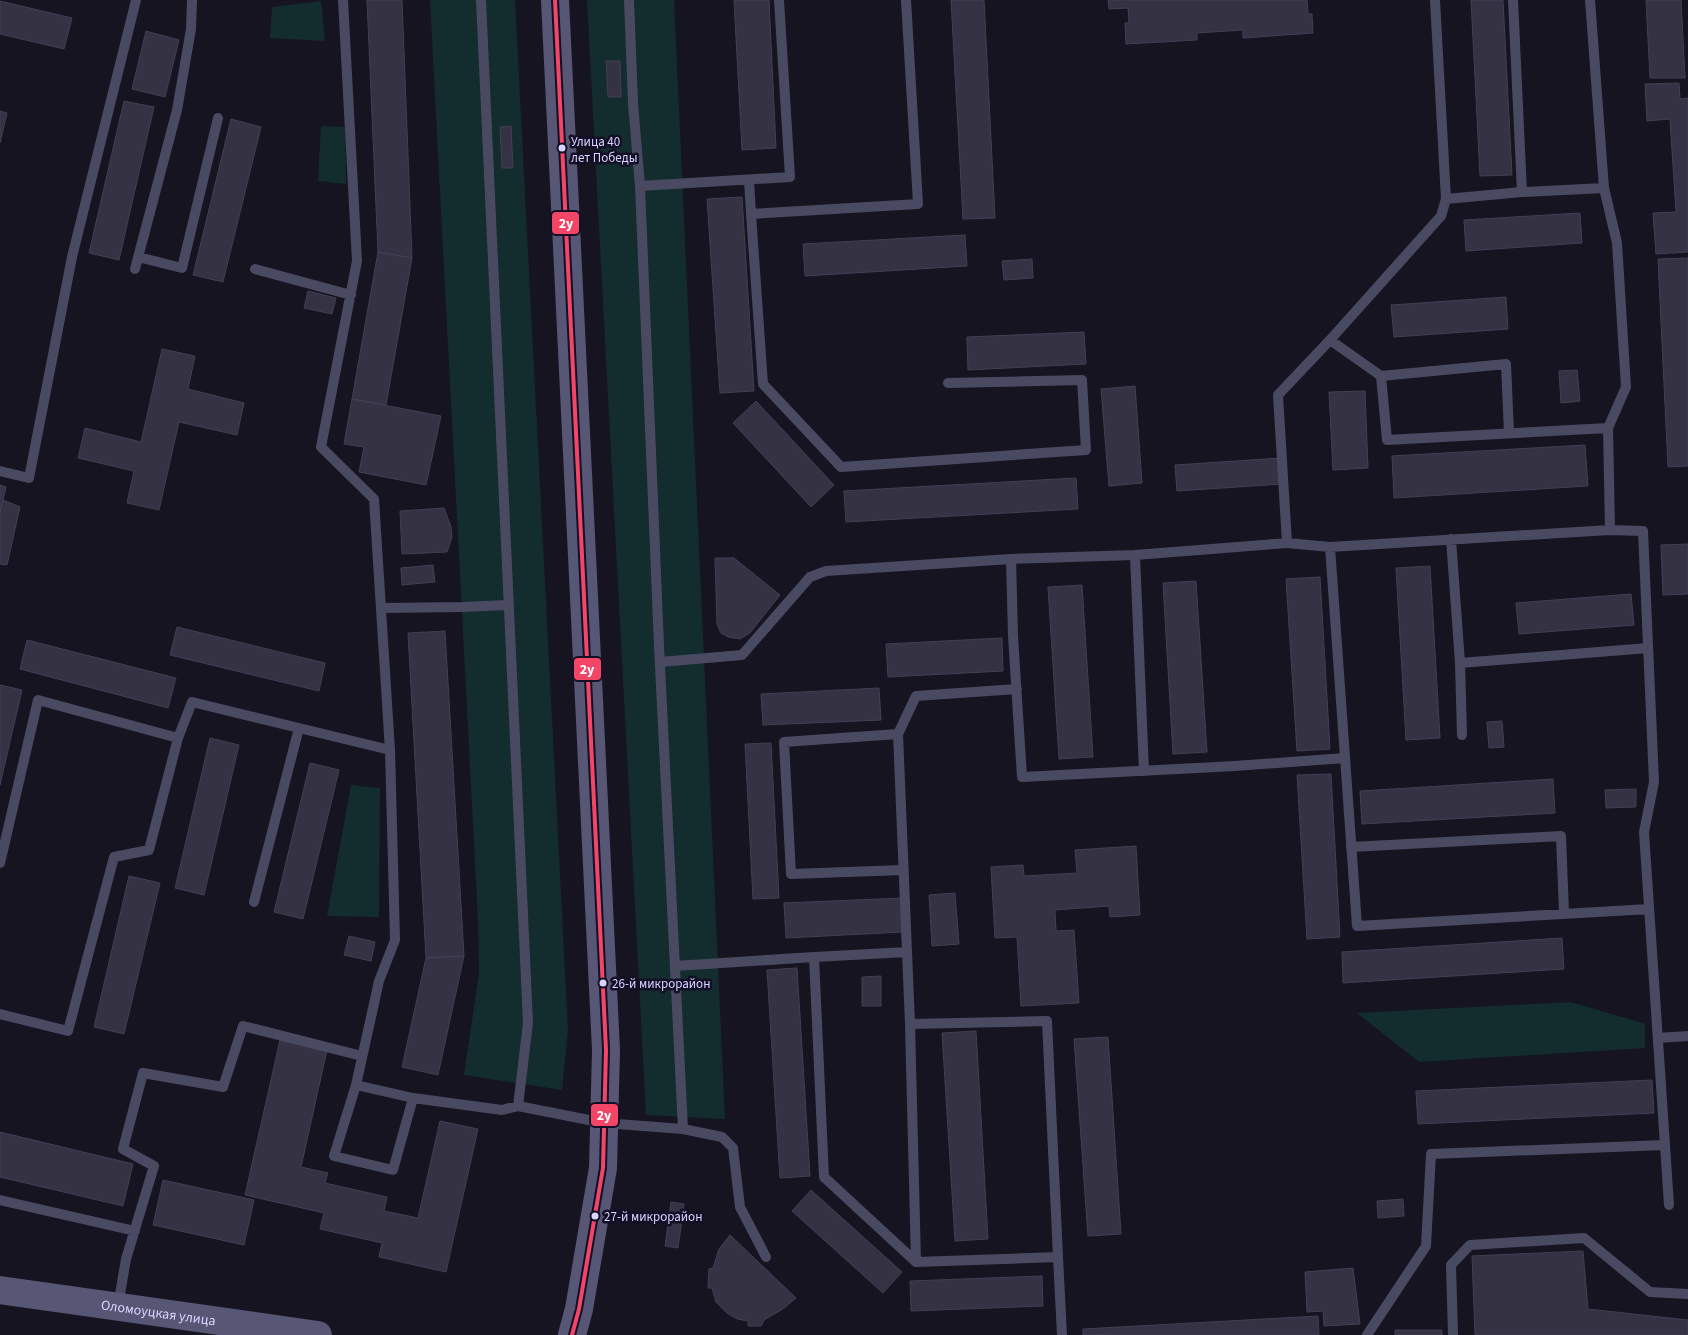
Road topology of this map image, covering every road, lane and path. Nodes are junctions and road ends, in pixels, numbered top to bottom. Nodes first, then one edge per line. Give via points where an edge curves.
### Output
1 (136, 0) edge
2 (192, 0) edge
3 (343, 0) edge
4 (481, 0) edge
5 (555, 0) edge
6 (628, 0) edge
7 (779, 0) edge
8 (906, 0) edge
9 (1435, 0) edge
10 (1513, 0) edge
11 (1590, 0) edge
12 (218, 118) dead end
13 (749, 180) junction
14 (640, 186) junction
15 (1604, 188) junction
16 (1522, 192) junction
17 (1446, 199) junction
18 (751, 214) junction
19 (138, 257) junction
20 (135, 269) dead end
21 (254, 269) dead end
22 (351, 295) junction
23 (1330, 340) junction
24 (1380, 376) junction
25 (948, 383) dead end
26 (1608, 428) junction
27 (1509, 433) junction
28 (0, 471) edge
29 (1610, 530) junction
30 (1451, 539) junction
31 (1287, 543) junction
32 (1330, 547) junction
33 (1135, 555) junction
34 (1011, 559) junction
35 (508, 605) junction
36 (381, 608) junction
37 (1648, 648) junction
38 (660, 662) junction
39 (1460, 663) junction
40 (1017, 689) junction
41 (299, 728) junction
42 (898, 734) junction
43 (1462, 735) dead end
44 (178, 738) junction
45 (390, 750) junction
46 (1345, 758) junction
47 (1144, 771) junction
48 (1351, 847) junction
49 (0, 863) edge
50 (903, 870) junction
51 (254, 902) dead end
52 (1649, 909) junction
53 (1564, 913) junction
54 (907, 952) junction
55 (814, 957) junction
56 (675, 966) junction
57 (0, 1014) edge
58 (910, 1024) junction
59 (1688, 1036) edge
60 (1658, 1038) junction
61 (362, 1056) junction
62 (356, 1085) junction
63 (413, 1098) junction
64 (518, 1106) junction
65 (604, 1123) junction
66 (682, 1129) junction
67 (1664, 1145) junction
68 (0, 1200) edge
69 (1669, 1205) dead end
70 (135, 1231) junction
71 (766, 1257) dead end
72 (1058, 1257) junction
73 (916, 1262) junction
74 (0, 1290) edge
75 (1688, 1294) edge
76 (118, 1306) junction
77 (306, 1334) edge
78 (572, 1335) edge
79 (1062, 1335) edge
80 (1367, 1335) edge
81 (1452, 1335) edge

1 - 28 lane via 72,257 29,478
2 - 19 lane via 191,29 176,110
3 - 22 lane via 357,261
4 - 35 lane
5 - 65 street via 604,985
6 - 14 lane
7 - 13 lane via 790,177
8 - 18 lane via 918,204
9 - 17 lane
10 - 16 lane
11 - 15 lane
12 - 19 lane via 182,268
13 - 14 lane
13 - 18 lane
14 - 38 lane
15 - 16 lane
15 - 26 lane via 1617,243 1626,387
16 - 17 lane
17 - 23 lane via 1441,216
18 - 25 lane via 763,384 841,467 1086,450 1082,380
19 - 20 lane
21 - 22 lane
22 - 36 lane via 321,447 374,499
23 - 24 lane
23 - 31 lane via 1278,396
24 - 27 lane via 1387,440
24 - 27 lane via 1506,364
26 - 27 lane
26 - 29 lane
29 - 30 lane
29 - 37 lane via 1643,531
30 - 32 lane
30 - 39 lane
31 - 32 lane
31 - 33 lane
32 - 46 lane
33 - 34 lane
33 - 47 lane
34 - 38 lane via 826,571 810,576 742,655
34 - 40 lane
35 - 36 lane
35 - 64 lane via 528,1023
36 - 45 lane
37 - 39 lane
37 - 52 lane via 1654,782 1644,832
38 - 56 lane
39 - 43 lane
40 - 42 lane via 916,696
40 - 47 lane via 1022,777
41 - 44 lane via 192,702
41 - 45 lane
41 - 51 lane
42 - 50 lane
42 - 50 lane via 784,742 790,874
44 - 49 lane via 38,700
44 - 57 lane via 149,850 114,857 68,1031
45 - 61 lane via 395,940 379,981
46 - 47 lane
46 - 48 lane
48 - 53 lane via 1357,926
48 - 53 lane via 1561,836
50 - 54 lane
52 - 53 lane
52 - 60 lane
54 - 55 lane
54 - 58 lane
55 - 56 lane
55 - 73 lane via 824,1176
56 - 66 lane
58 - 72 lane via 1047,1021
58 - 73 lane
59 - 60 lane
60 - 67 lane
61 - 62 lane
61 - 70 lane via 243,1026 223,1087 143,1073 123,1149 154,1166
62 - 63 lane
62 - 63 lane via 334,1156 393,1170
63 - 64 lane via 502,1110
64 - 65 lane
65 - 66 lane
65 - 78 street via 603,1168
66 - 71 lane via 722,1137 733,1148 740,1208
67 - 69 lane
67 - 80 lane via 1431,1154 1426,1246
68 - 70 lane
70 - 76 lane via 126,1259
72 - 73 lane
72 - 79 lane
74 - 76 street, Оломоуцкая улица
75 - 81 lane via 1650,1292 1584,1238 1470,1245 1451,1265
76 - 77 street, Оломоуцкая улица

